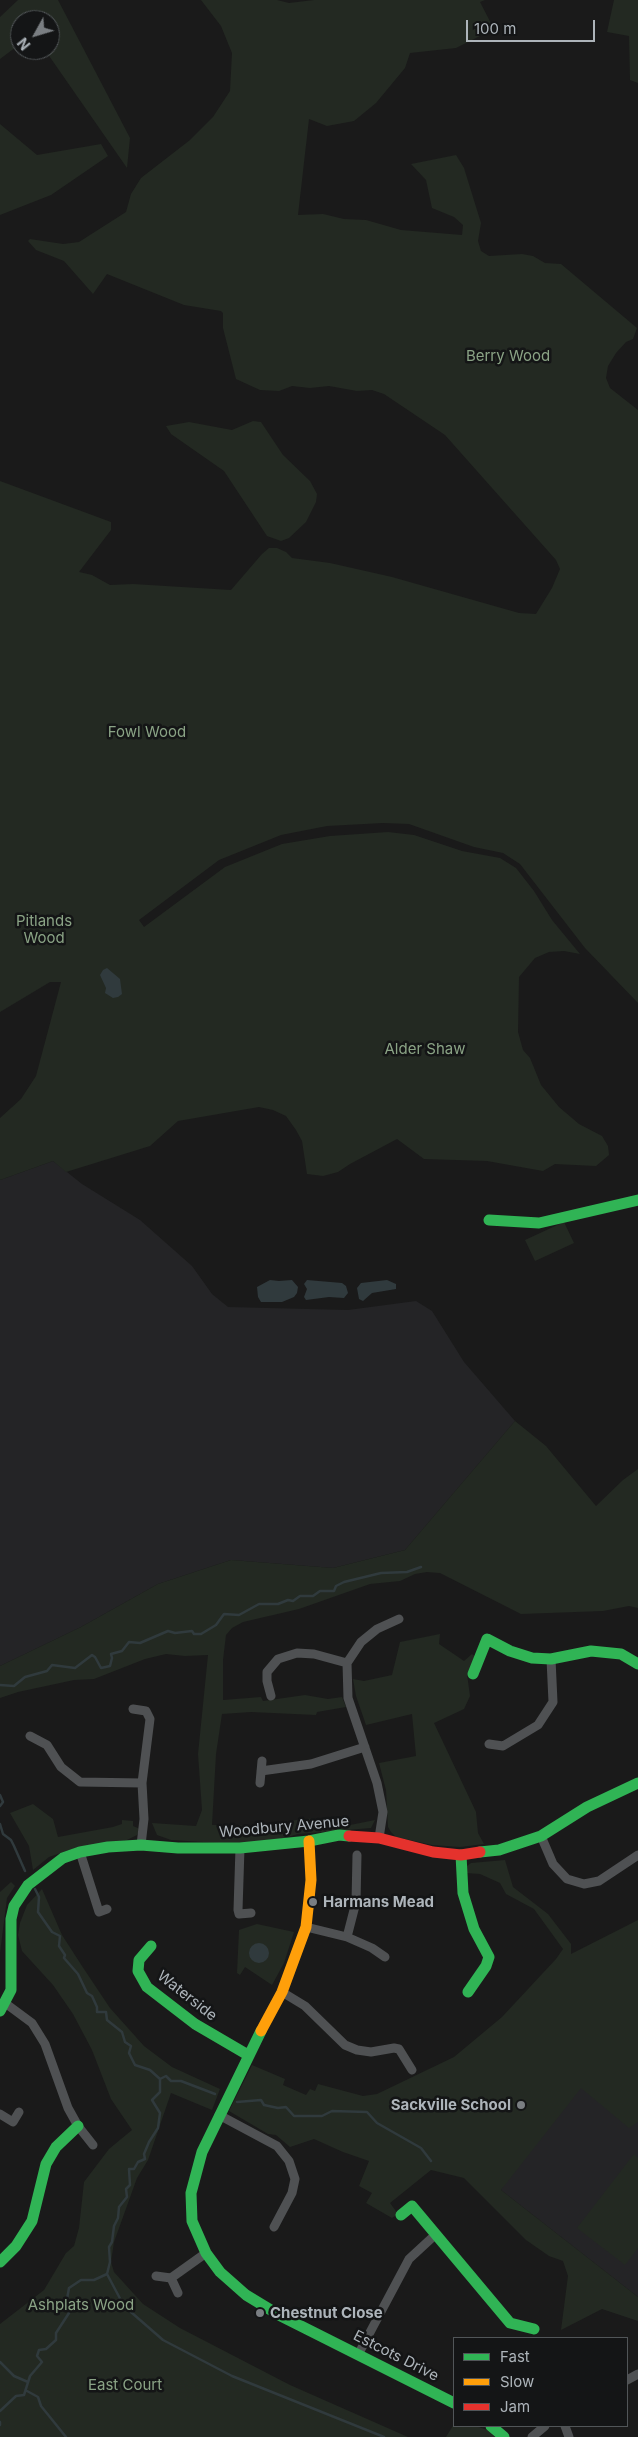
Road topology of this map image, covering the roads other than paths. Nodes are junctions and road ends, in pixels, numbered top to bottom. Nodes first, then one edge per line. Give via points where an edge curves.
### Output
1 (638, 1200) edge
2 (489, 1220) dead end
3 (399, 1619) dead end
4 (551, 1659) junction
5 (347, 1662) junction
6 (638, 1664) edge
7 (473, 1674) dead end
8 (270, 1696) dead end
9 (133, 1709) dead end
10 (30, 1736) dead end
11 (489, 1744) dead end
12 (365, 1747) junction
13 (262, 1760) dead end
14 (261, 1771) junction
15 (142, 1783) junction
16 (260, 1783) dead end
17 (638, 1783) edge
18 (541, 1836) junction
19 (379, 1838) junction
20 (309, 1842) junction
21 (141, 1844) junction
22 (240, 1848) junction
23 (80, 1852) junction
24 (357, 1855) dead end
25 (461, 1855) junction
26 (638, 1855) edge
27 (108, 1909) dead end
28 (251, 1913) dead end
29 (306, 1927) junction
30 (347, 1937) junction
31 (151, 1946) dead end
32 (385, 1958) dead end
33 (282, 1992) junction
34 (468, 1992) dead end
35 (2, 2007) edge
36 (248, 2054) junction
37 (412, 2070) dead end
38 (19, 2112) dead end
39 (0, 2114) edge
40 (219, 2115) junction
41 (78, 2126) junction
42 (93, 2145) dead end
43 (401, 2214) dead end
44 (274, 2227) dead end
45 (435, 2235) junction
46 (206, 2253) junction
47 (0, 2262) edge
48 (156, 2276) dead end
49 (171, 2278) junction
50 (178, 2293) dead end
51 (534, 2328) dead end
52 (359, 2353) junction
53 (453, 2402) edge
54 (492, 2427) edge
55 (544, 2427) edge
56 (504, 2437) edge
57 (532, 2437) edge

1 - 2 street via 540,1223
3 - 5 street via 377,1628 361,1642
4 - 6 street via 591,1651 621,1654
4 - 7 street via 532,1658 487,1639
4 - 11 street via 553,1702 538,1725 503,1746
5 - 8 street via 297,1653 278,1659 267,1672
5 - 12 street via 348,1698
9 - 15 street via 146,1711 150,1718
10 - 15 street via 47,1744 62,1767 80,1782
12 - 14 street via 311,1764
12 - 19 street via 383,1812
13 - 14 street
14 - 16 street
15 - 21 street via 144,1819
17 - 18 street, Woodbury Avenue via 587,1807
18 - 25 street, Woodbury Avenue via 500,1850
18 - 26 street via 553,1864 567,1879 584,1884 599,1881
19 - 20 street, Woodbury Avenue via 339,1835
19 - 25 street, Woodbury Avenue via 433,1852
20 - 22 street, Woodbury Avenue
20 - 29 street, Estcots Drive
21 - 22 street, Woodbury Avenue via 178,1848
21 - 23 street, Woodbury Avenue
22 - 28 street via 238,1910 239,1914
23 - 27 street via 99,1912
23 - 35 street, Woodbury Avenue via 63,1858 39,1875 14,1906 11,1919 11,1990
24 - 30 street via 356,1902
25 - 34 street via 463,1893 474,1928 489,1957
29 - 30 street
29 - 33 street, Estcots Drive
30 - 32 street
31 - 36 street, Waterside via 139,1960 138,1971 147,1987 196,2024
33 - 36 street, Estcots Drive
33 - 37 street via 306,2006 345,2045 371,2052 399,2049
35 - 41 street via 32,2023 46,2044 68,2108
36 - 40 street, Estcots Drive
38 - 39 street via 13,2122
40 - 44 street via 277,2146 289,2160 295,2179 292,2193
40 - 46 street, Estcots Drive via 202,2152 191,2193 192,2221
41 - 42 street
41 - 47 street via 56,2147 46,2164 32,2221 16,2246
43 - 45 street via 412,2206
45 - 51 street via 510,2323
45 - 52 street via 409,2259
46 - 49 street
46 - 52 street, Estcots Drive via 220,2272 246,2295 279,2315
48 - 49 street
49 - 50 street
52 - 53 street, Estcots Drive
54 - 56 street
55 - 57 street

